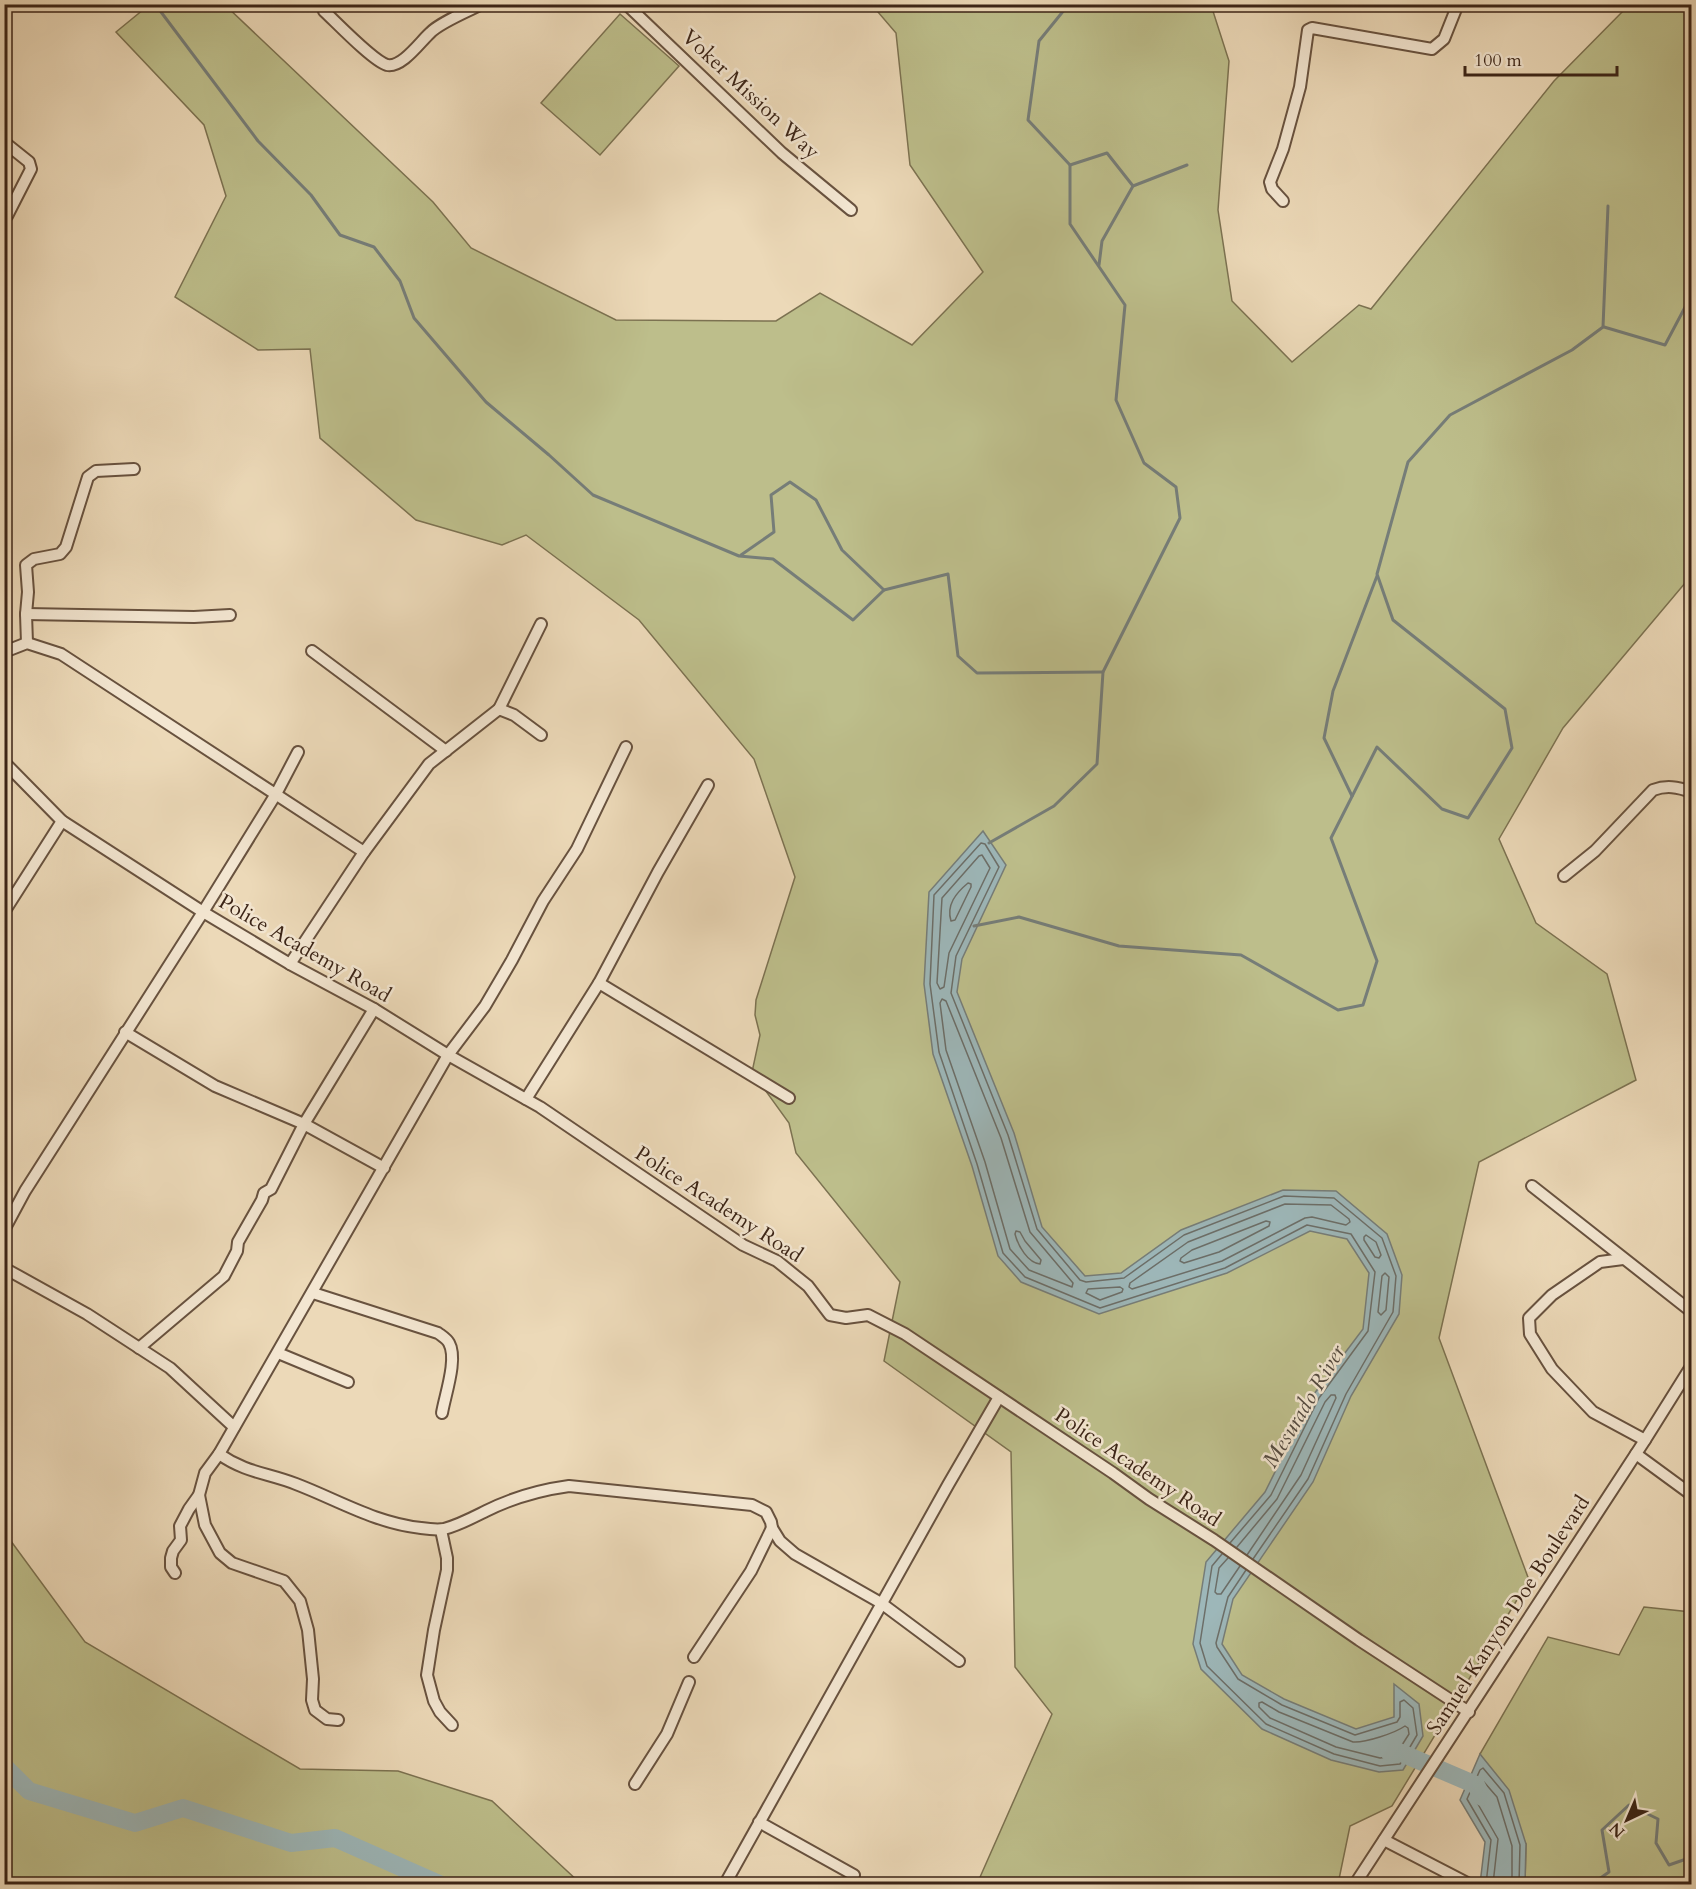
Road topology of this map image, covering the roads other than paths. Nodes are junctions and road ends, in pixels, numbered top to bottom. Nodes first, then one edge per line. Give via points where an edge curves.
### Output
1 (6, 4) edge
2 (321, 4) edge
3 (482, 4) edge
4 (626, 4) edge
5 (1458, 4) edge
6 (4, 13) edge
7 (4, 142) edge
8 (1283, 201) dead end
9 (851, 210) dead end
10 (7, 216) dead end
11 (134, 469) dead end
12 (26, 614) junction
13 (230, 615) dead end
14 (541, 624) dead end
15 (27, 643) junction
16 (312, 651) dead end
17 (4, 652) edge
18 (499, 709) junction
19 (541, 735) dead end
20 (626, 747) dead end
21 (446, 751) junction
22 (298, 752) dead end
23 (4, 762) edge
24 (708, 785) dead end
25 (1692, 792) edge
26 (276, 794) junction
27 (62, 821) junction
28 (364, 852) junction
29 (1564, 876) dead end
30 (4, 912) edge
31 (203, 912) junction
32 (290, 964) junction
33 (599, 983) junction
34 (374, 1009) junction
35 (125, 1032) junction
36 (448, 1055) junction
37 (789, 1098) dead end
38 (526, 1099) junction
39 (304, 1124) junction
40 (384, 1168) junction
41 (1532, 1186) dead end
42 (4, 1230) edge
43 (1623, 1259) junction
44 (4, 1269) edge
45 (313, 1293) junction
46 (1692, 1312) edge
47 (139, 1348) junction
48 (278, 1353) junction
49 (1692, 1365) edge
50 (348, 1383) dead end
51 (999, 1397) junction
52 (442, 1413) dead end
53 (234, 1427) junction
54 (1645, 1440) junction
55 (219, 1454) junction
56 (1636, 1454) junction
57 (198, 1495) junction
58 (1692, 1495) edge
59 (772, 1528) junction
60 (441, 1530) junction
61 (175, 1573) dead end
62 (881, 1603) junction
63 (694, 1657) dead end
64 (959, 1660) dead end
65 (689, 1682) dead end
66 (1468, 1712) junction
67 (338, 1720) dead end
68 (452, 1725) dead end
69 (635, 1784) dead end
70 (759, 1822) junction
71 (1384, 1840) junction
72 (854, 1875) dead end
73 (725, 1884) edge
74 (1355, 1884) edge
75 (1469, 1884) edge

1 - 6 street
2 - 3 street via 364,49 387,65 398,64 432,30
4 - 9 street, Voker Mission Way via 782,153
5 - 8 street via 1444,39 1432,49 1308,30 1300,87 1270,182
7 - 10 street via 29,162 31,169
11 - 12 street via 96,471 88,477 66,547 60,554 34,559 26,565
12 - 13 street
12 - 15 street
14 - 18 street
15 - 17 street
15 - 26 street via 61,654
16 - 21 street
18 - 19 street
18 - 21 street
20 - 36 street via 577,849 543,900 513,960
21 - 28 street via 429,764
22 - 26 street
23 - 27 street, Police Academy Road
24 - 33 street
25 - 29 street via 1665,786 1653,790 1596,851
26 - 28 street
26 - 31 street
27 - 30 street
27 - 31 street, Police Academy Road
28 - 32 street
31 - 32 street, Police Academy Road
31 - 35 street
32 - 34 street, Police Academy Road
33 - 37 street
33 - 38 street
34 - 36 street, Police Academy Road
34 - 39 street
35 - 39 street via 215,1086
35 - 42 street
36 - 38 street, Police Academy Road
36 - 40 street
38 - 51 street, Police Academy Road via 743,1245 777,1261 808,1286 830,1315 868,1315 905,1334
39 - 40 street
39 - 47 street via 238,1242 224,1276
40 - 45 street
41 - 43 street
43 - 46 street
43 - 54 street via 1600,1262 1552,1294 1529,1318 1530,1334 1551,1369 1593,1412
44 - 47 street via 87,1314
45 - 48 street
45 - 52 street via 438,1333 448,1341 452,1362
47 - 53 street via 170,1368
48 - 50 street
48 - 53 street
49 - 54 street, Samuel Kanyon Doe Boulevard
51 - 62 street
51 - 66 street, Police Academy Road
53 - 55 street
54 - 56 street, Samuel Kanyon Doe Boulevard
55 - 57 street via 205,1473
55 - 60 street via 233,1464 297,1484 363,1514 404,1526
56 - 58 street
56 - 66 street, Samuel Kanyon Doe Boulevard
57 - 61 street via 180,1526 181,1540 171,1558
57 - 67 street via 205,1525 220,1553 232,1563 284,1581 300,1601 308,1629 315,1710 327,1719
59 - 60 street via 766,1512 752,1505 569,1486 512,1500
59 - 62 street via 795,1554
59 - 63 street via 751,1571
60 - 68 street via 447,1570 427,1675 434,1701
62 - 64 street
62 - 70 street
65 - 69 street via 667,1734
66 - 71 street, Samuel Kanyon Doe Boulevard
70 - 72 street
70 - 73 street
71 - 74 street, Samuel Kanyon Doe Boulevard
71 - 75 street

